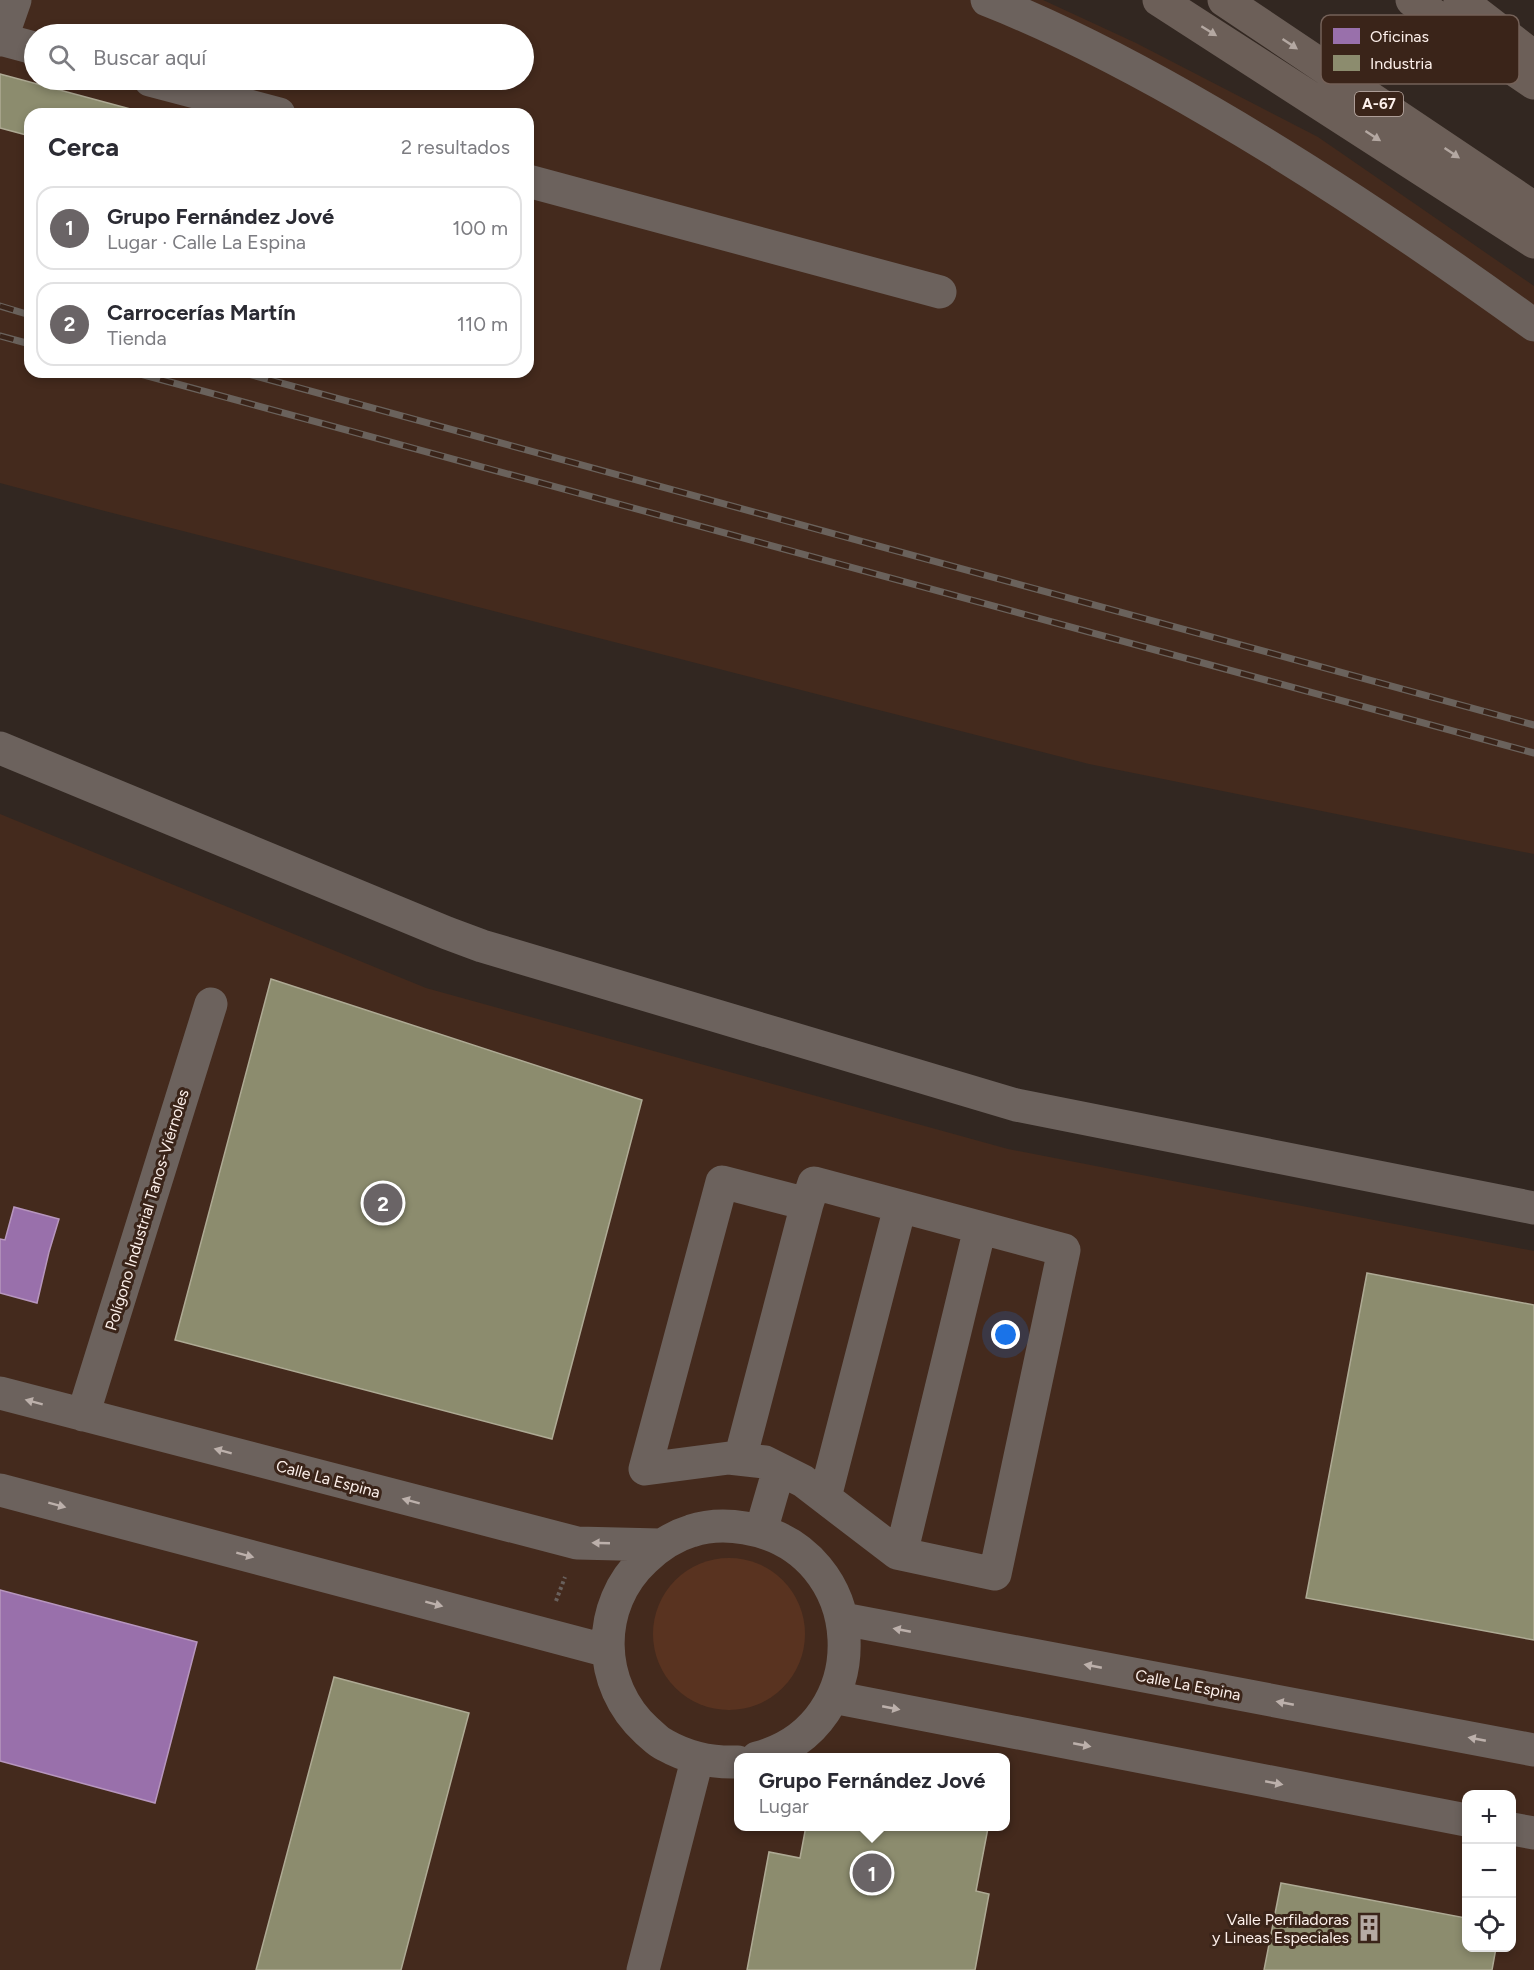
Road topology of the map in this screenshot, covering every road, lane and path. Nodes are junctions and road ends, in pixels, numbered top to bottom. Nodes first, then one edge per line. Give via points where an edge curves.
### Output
1 (15, 0) edge
2 (987, 0) edge
3 (1159, 0) edge
4 (1224, 0) edge
5 (1412, 0) edge
6 (1460, 0) edge
7 (1434, 15) edge
8 (1479, 15) edge
9 (1, 39) edge
10 (24, 45) edge
11 (1519, 45) edge
12 (1534, 57) edge
13 (1321, 65) edge
14 (1519, 73) edge
15 (1534, 83) edge
16 (1349, 84) edge
17 (188, 90) edge
18 (256, 108) edge
19 (534, 183) edge
20 (1534, 208) edge
21 (1534, 242) edge
22 (940, 292) dead end
23 (1534, 324) edge
24 (0, 748) edge
25 (211, 1004) dead end
26 (807, 1204) junction
27 (900, 1207) junction
28 (1534, 1208) edge
29 (980, 1228) junction
30 (0, 1393) edge
31 (83, 1415) junction
32 (740, 1459) junction
33 (779, 1469) junction
34 (0, 1490) edge
35 (825, 1497) junction
36 (761, 1531) junction
37 (577, 1543) junction
38 (660, 1545) junction
39 (901, 1554) junction
40 (843, 1618) junction
41 (544, 1634) junction
42 (608, 1651) junction
43 (833, 1697) junction
44 (1534, 1750) edge
45 (776, 1753) edge
46 (697, 1760) junction
47 (734, 1762) edge
48 (1462, 1819) edge
49 (1516, 1830) edge
50 (1534, 1833) edge
51 (643, 1970) edge

1 - 9 street
2 - 23 street via 1091,45 1271,147 1359,202
3 -> 21 highway
4 -> 13 highway, A-67
5 - 7 highway
6 - 8 highway
9 - 10 street
11 - 12 highway
14 - 15 highway
16 -> 20 highway, A-67
17 - 18 street
19 - 22 street
24 - 28 street via 447,933 505,952 1016,1105
25 - 31 street, Polígono Industrial Tanos-Viérnoles
26 - 27 street via 814,1183
26 - 32 street
26 - 32 street via 722,1182 645,1469
27 - 29 street
27 - 35 street
29 - 39 street
29 - 39 street via 1064,1250 995,1574
31 -> 30 street, Calle La Espina
37 -> 31 street, Calle La Espina
32 - 33 street via 765,1462
33 - 35 street
33 - 36 street
34 -> 41 street
35 - 39 street
36 - 38 street, Calle La Espina via 727,1525 692,1530
36 - 40 street, Calle La Espina via 790,1544 814,1564 831,1589
38 -> 37 street, Calle La Espina
37 - 41 path
38 - 42 street, Calle La Espina via 634,1569 619,1594 609,1621
40 - 43 street, Calle La Espina via 845,1659
44 -> 40 street, Calle La Espina
41 - 42 street
42 - 46 street, Calle La Espina via 615,1687 634,1719 663,1744
43 - 45 street, Calle La Espina via 809,1730
43 -> 48 street
46 - 47 street, Calle La Espina
46 - 51 street
49 - 50 street

